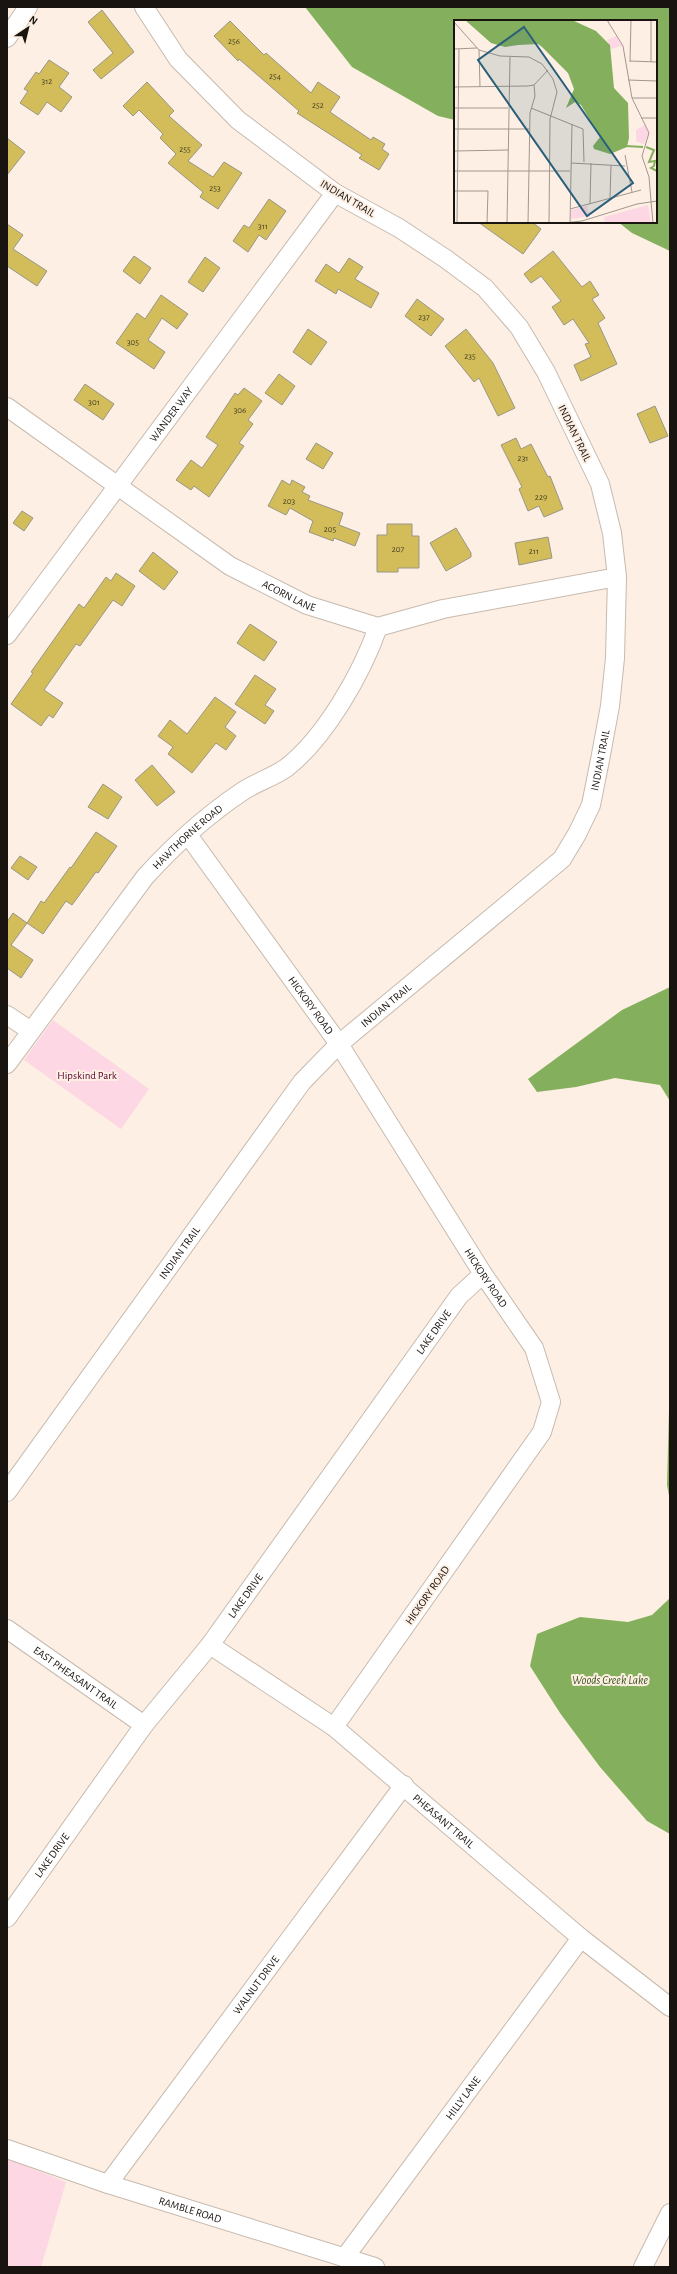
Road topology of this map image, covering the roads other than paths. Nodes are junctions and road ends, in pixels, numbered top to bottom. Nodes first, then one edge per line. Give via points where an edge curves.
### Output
1 (28, 7) edge
2 (144, 7) edge
3 (7, 38) edge
4 (335, 193) junction
5 (7, 407) edge
6 (118, 485) junction
7 (617, 577) junction
8 (378, 627) junction
9 (7, 635) edge
10 (188, 835) junction
11 (7, 1015) edge
12 (31, 1031) junction
13 (339, 1044) junction
14 (7, 1064) edge
15 (483, 1274) junction
16 (7, 1492) edge
17 (7, 1629) edge
18 (210, 1645) junction
19 (144, 1725) junction
20 (334, 1727) junction
21 (404, 1785) junction
22 (7, 1918) edge
23 (581, 1938) junction
24 (670, 2007) edge
25 (7, 2149) edge
26 (108, 2184) junction
27 (670, 2213) edge
28 (345, 2257) junction
29 (375, 2267) edge
30 (642, 2267) edge

1 - 3 street
2 - 4 street, INDIAN TRAIL via 178,59 238,120
4 - 6 street, WANDER WAY
4 - 7 street, INDIAN TRAIL via 399,228 446,259 485,288 519,327 546,372 600,484 612,533
5 - 6 street, ACORN LANE
6 - 8 street, ACORN LANE via 230,566 307,605
6 - 9 street, WANDER WAY
7 - 8 street via 443,609
7 - 13 street, INDIAN TRAIL via 616,652 610,706 591,805 577,834 562,859
8 - 10 street, HAWTHORNE ROAD via 368,654 342,701 311,743 286,768 244,791
10 - 12 street, HAWTHORNE ROAD via 146,877
10 - 13 street, HICKORY ROAD
11 - 12 street
12 - 14 street, HAWTHORNE ROAD
13 - 15 street, HICKORY ROAD
13 - 16 street, INDIAN TRAIL via 302,1082
15 - 18 street, LAKE DRIVE via 459,1296
15 - 20 street, HICKORY ROAD via 534,1348 551,1402 542,1432
17 - 19 street, EAST PHEASANT TRAIL
18 - 19 street, LAKE DRIVE
18 - 20 street, PHEASANT TRAIL
19 - 22 street, LAKE DRIVE
20 - 21 street, PHEASANT TRAIL
21 - 23 street, PHEASANT TRAIL
21 - 26 street, WALNUT DRIVE
23 - 24 street, PHEASANT TRAIL
23 - 28 street, HILLY LANE
25 - 26 street, RAMBLE ROAD
26 - 28 street, RAMBLE ROAD
27 - 30 street
28 - 29 street, RAMBLE ROAD

